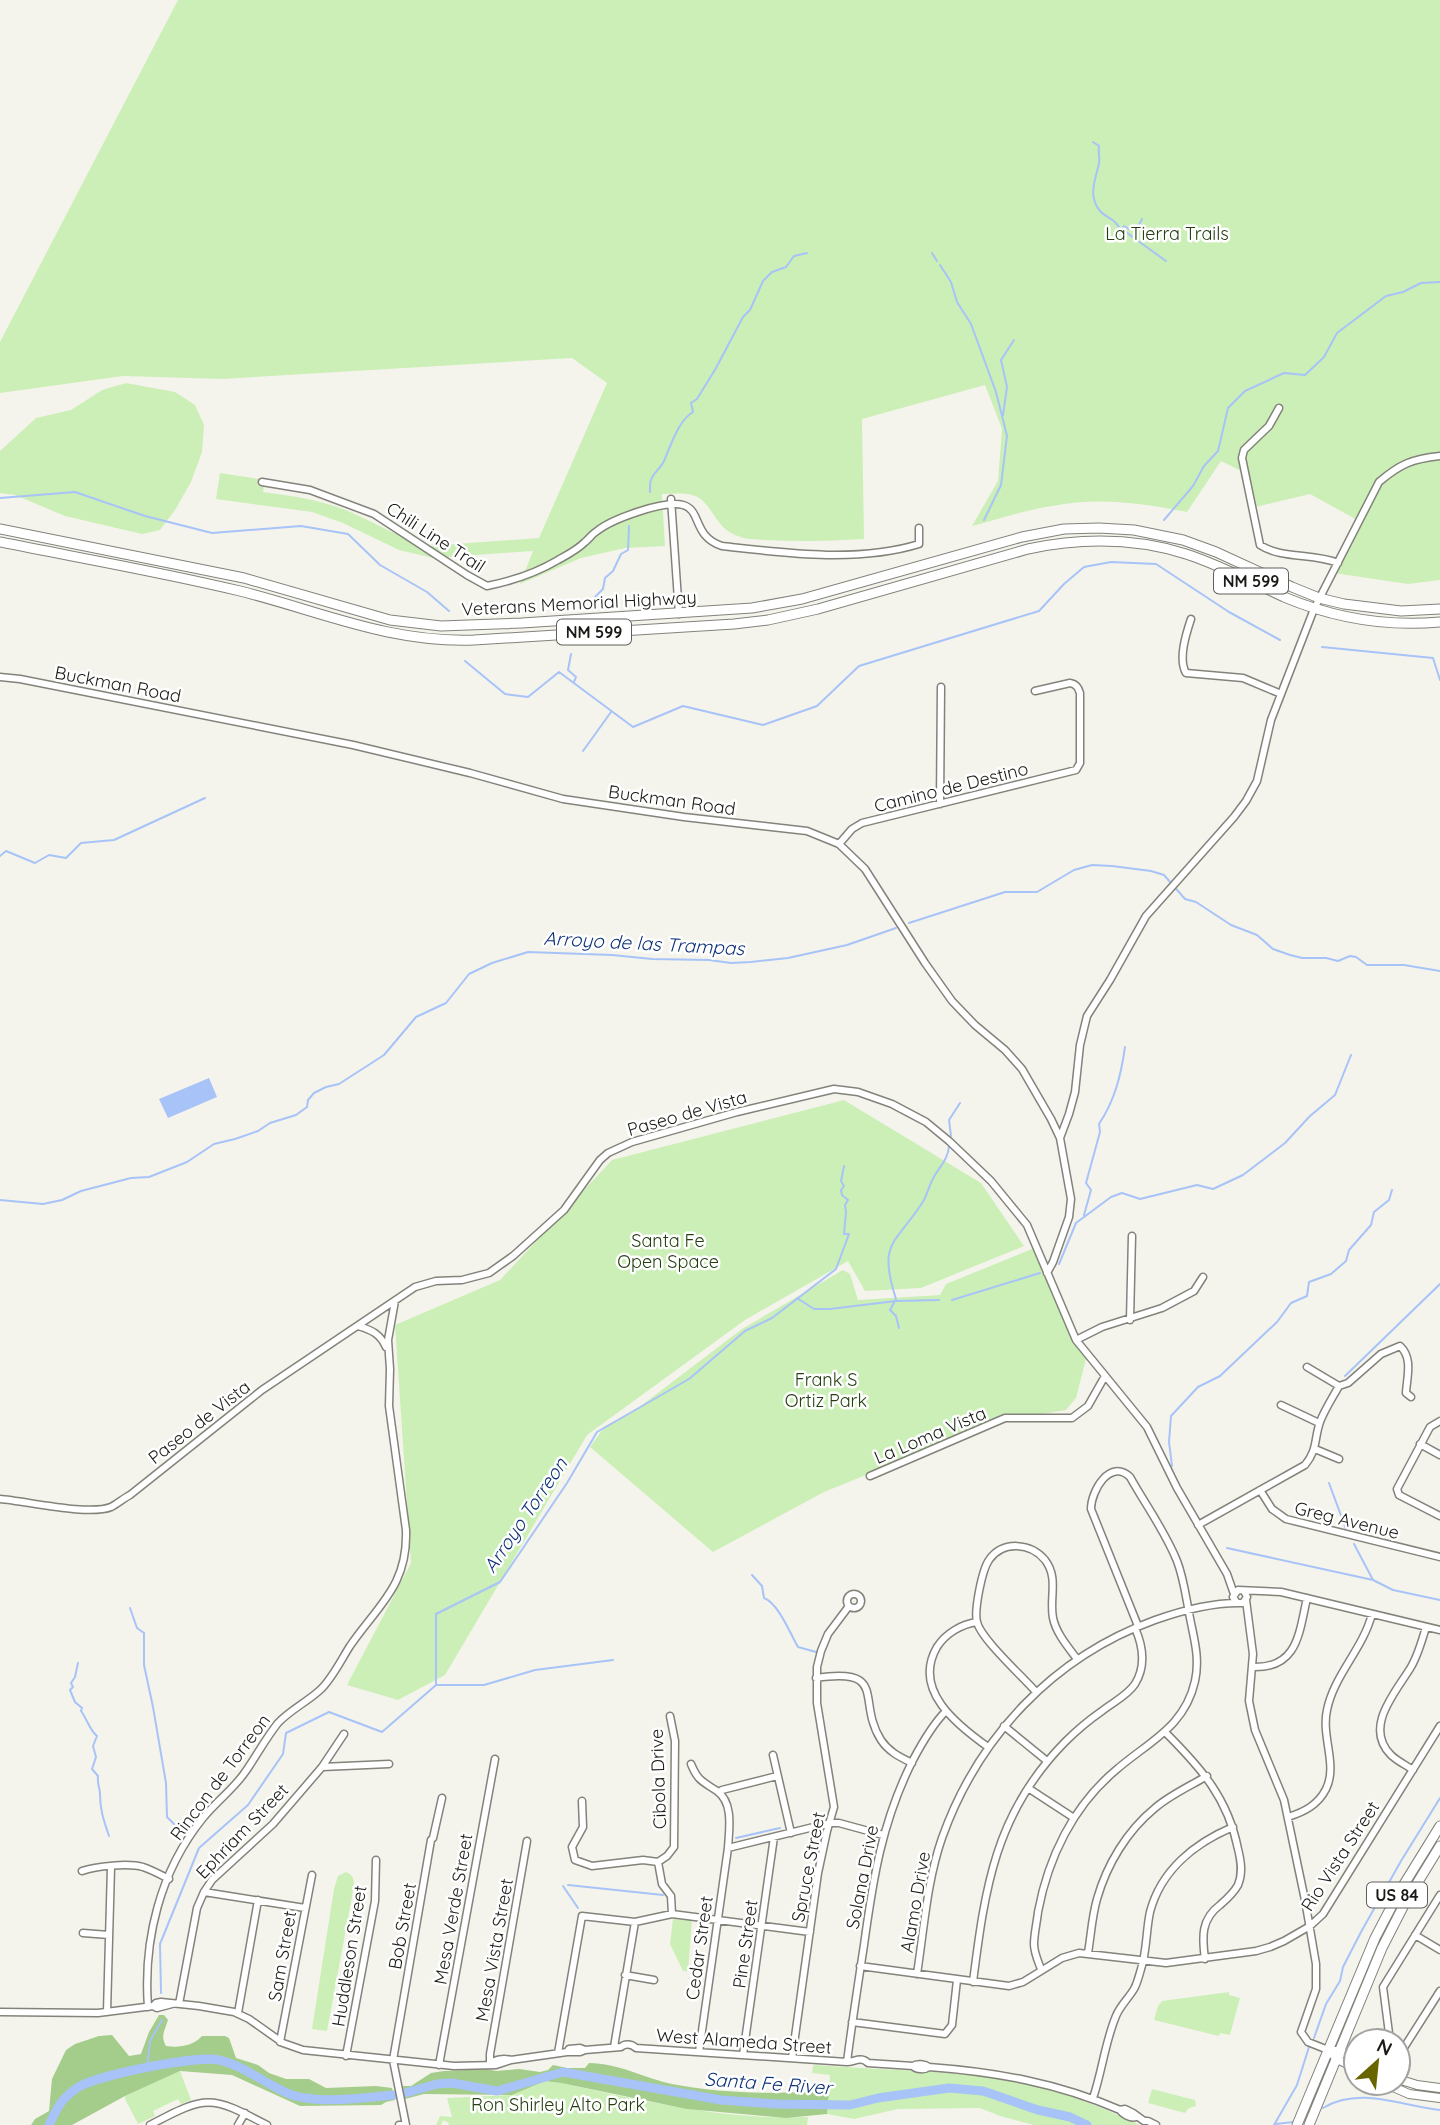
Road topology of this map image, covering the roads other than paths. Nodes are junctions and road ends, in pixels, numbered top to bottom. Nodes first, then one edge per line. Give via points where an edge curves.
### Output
1 (1279, 408) dead end
2 (1440, 456) edge
3 (262, 482) dead end
4 (671, 502) junction
5 (919, 528) dead end
6 (0, 529) edge
7 (0, 542) edge
8 (1338, 563) junction
9 (1319, 598) junction
10 (1314, 609) junction
11 (1440, 609) edge
12 (679, 614) junction
13 (1191, 619) dead end
14 (1440, 622) edge
15 (0, 677) edge
16 (941, 687) dead end
17 (1035, 691) dead end
18 (1281, 694) junction
19 (940, 804) junction
20 (839, 844) junction
21 (1060, 1138) junction
22 (1132, 1236) dead end
23 (1047, 1273) junction
24 (1203, 1277) dead end
25 (395, 1301) junction
26 (1130, 1320) junction
27 (358, 1326) junction
28 (1076, 1340) junction
29 (389, 1352) junction
30 (1307, 1367) dead end
31 (1105, 1376) junction
32 (1339, 1386) junction
33 (1411, 1397) dead end
34 (1281, 1405) dead end
35 (1440, 1421) edge
36 (1319, 1423) junction
37 (1420, 1444) junction
38 (1315, 1449) junction
39 (1440, 1455) edge
40 (1339, 1459) dead end
41 (870, 1476) dead end
42 (1260, 1490) junction
43 (0, 1499) edge
44 (1440, 1516) edge
45 (1198, 1525) junction
46 (1440, 1557) edge
47 (1238, 1592) junction
48 (1258, 1592) junction
49 (1307, 1598) junction
50 (1243, 1601) junction
51 (1217, 1604) junction
52 (849, 1606) dead end
53 (1189, 1610) junction
54 (1372, 1614) junction
55 (977, 1622) junction
56 (1136, 1627) junction
57 (1426, 1627) junction
58 (1440, 1630) edge
59 (1077, 1660) junction
60 (1252, 1667) junction
61 (816, 1678) junction
62 (1036, 1692) junction
63 (946, 1712) junction
64 (670, 1716) dead end
65 (1004, 1726) junction
66 (1440, 1726) edge
67 (1165, 1732) junction
68 (344, 1734) dead end
69 (988, 1747) junction
70 (772, 1755) dead end
71 (495, 1759) dead end
72 (1047, 1762) junction
73 (389, 1763) dead end
74 (912, 1763) junction
75 (691, 1764) dead end
76 (322, 1767) junction
77 (1413, 1770) junction
78 (777, 1776) junction
79 (1207, 1776) junction
80 (1028, 1788) junction
81 (719, 1793) junction
82 (442, 1798) dead end
83 (582, 1801) dead end
84 (1288, 1817) junction
85 (1074, 1818) junction
86 (830, 1823) junction
87 (1440, 1826) edge
88 (1233, 1827) junction
89 (791, 1833) junction
90 (883, 1835) junction
91 (774, 1837) junction
92 (527, 1841) dead end
93 (1440, 1846) edge
94 (727, 1848) junction
95 (376, 1860) dead end
96 (658, 1862) junction
97 (111, 1867) junction
98 (82, 1871) dead end
99 (312, 1875) dead end
100 (169, 1880) junction
101 (204, 1892) junction
102 (1440, 1895) edge
103 (258, 1900) junction
104 (305, 1908) junction
105 (671, 1914) junction
106 (718, 1919) junction
107 (635, 1922) junction
108 (762, 1925) junction
109 (1310, 1926) junction
110 (810, 1932) junction
111 (83, 1933) dead end
112 (109, 1935) junction
113 (1415, 1935) junction
114 (1440, 1950) edge
115 (1088, 1953) junction
116 (1205, 1959) junction
117 (1143, 1960) junction
118 (860, 1966) junction
119 (1041, 1969) junction
120 (917, 1974) junction
121 (625, 1975) junction
122 (654, 1980) dead end
123 (957, 1980) junction
124 (973, 1982) junction
125 (1440, 1990) edge
126 (176, 2004) junction
127 (150, 2007) junction
128 (0, 2012) edge
129 (107, 2012) junction
130 (238, 2013) junction
131 (852, 2022) junction
132 (1388, 2027) edge
133 (1412, 2034) edge
134 (281, 2042) junction
135 (617, 2047) junction
136 (1325, 2049) junction
137 (699, 2052) junction
138 (558, 2053) junction
139 (743, 2055) junction
140 (1338, 2055) junction
141 (1342, 2055) edge
142 (346, 2056) junction
143 (792, 2058) junction
144 (1342, 2058) edge
145 (393, 2060) junction
146 (849, 2062) junction
147 (490, 2064) junction
148 (439, 2065) junction
149 (1412, 2083) edge
150 (1440, 2088) edge
151 (1412, 2094) edge
152 (1093, 2098) junction
153 (1440, 2098) edge
154 (245, 2113) junction
155 (1145, 2123) edge
156 (150, 2125) edge
157 (238, 2125) edge
158 (267, 2125) edge
159 (402, 2125) edge
160 (1156, 2125) edge
161 (1297, 2125) edge
162 (1309, 2125) edge

1 - 8 street via 1242,458 1260,545
2 - 8 street via 1409,461 1380,482
3 - 4 street, Chili Line Trail via 310,490 374,514 487,586 533,573 573,552 612,521
4 - 5 street via 694,513 712,543 790,554 907,548 919,544
4 - 12 street
6 - 12 highway, Veterans Memorial Highway / NM 599 via 244,578 390,620 424,625
7 - 10 highway, Veterans Memorial Highway / NM 599 via 218,586 388,633 439,640 768,620 1028,549 1078,542 1129,543 1187,554
8 - 9 street
9 - 10 street
9 - 11 highway, Veterans Memorial Highway / NM 599 via 1375,609
9 - 12 highway, Veterans Memorial Highway / NM 599 via 1183,540 1134,530 1080,528 1022,537 777,604
10 - 14 highway, Veterans Memorial Highway / NM 599 via 1386,623
10 - 18 street
13 - 18 street via 1185,641 1186,673 1243,678
15 - 20 street, Buckman Road via 353,745 563,799 807,831
16 - 19 street
17 - 19 street, Camino de Destino via 1070,683 1078,688 1080,763 1076,770
18 - 21 street via 1267,731 1257,781 1246,801 1146,916 1087,1016 1075,1092
19 - 20 street, Camino de Destino via 862,823
20 - 21 street, Buckman Road via 864,869 952,1001 1021,1069
21 - 23 street, Buckman Road via 1070,1209
22 - 26 street
23 - 25 street, Paseo de Vista via 1023,1218 950,1142 926,1122 892,1104 834,1089 620,1147 600,1160 564,1210 489,1273 415,1287
23 - 28 street, Paseo de Vista
24 - 26 street via 1194,1291
25 - 27 street, Paseo de Vista
25 - 29 street, Rincon de Torreon
26 - 28 street
27 - 29 street via 372,1329
27 - 43 street, Paseo de Vista via 262,1390 111,1507 81,1509
28 - 31 street, Paseo de Vista
29 - 100 street, Rincon de Torreon via 391,1431 406,1530 401,1570 386,1601 322,1689 279,1722 244,1774 205,1816
30 - 32 street
31 - 41 street, La Loma Vista via 1088,1406 1072,1418 1005,1418
31 - 45 street, Paseo de Vista via 1147,1427
32 - 33 street via 1399,1346 1409,1358 1406,1393
32 - 36 street
34 - 36 street
35 - 37 street via 1430,1427
36 - 38 street
37 - 39 street
37 - 44 street via 1397,1489 1399,1495
38 - 40 street
38 - 42 street via 1304,1465
42 - 45 street
42 - 46 street, Greg Avenue via 1272,1509 1286,1519
45 - 47 street, Paseo de Vista
47 - 48 street
47 - 50 street
47 - 50 street
47 - 51 street, Alamo Drive
48 - 49 street
48 - 50 street, Alamo Drive
49 - 54 street
49 - 60 street via 1291,1653 1274,1665
50 - 51 street, Alamo Drive
50 - 60 street
51 - 53 street, Alamo Drive
52 - 61 street, Spruce Street via 825,1640
53 - 56 street, Alamo Drive
53 - 56 street via 1175,1556 1127,1474 1116,1471 1098,1484 1092,1514
53 - 67 street via 1196,1645 1195,1681 1184,1709
54 - 57 street
54 - 84 street via 1327,1708 1331,1768 1326,1789 1307,1809
55 - 59 street via 983,1574 992,1556 1000,1550 1025,1547 1048,1564 1053,1576 1055,1625
55 - 62 street
55 - 63 street via 950,1633 934,1654 931,1683
56 - 59 street, Alamo Drive
56 - 72 street via 1143,1659 1133,1686 1079,1729
57 - 58 street
57 - 77 street via 1380,1726 1389,1753
59 - 62 street, Alamo Drive
60 - 84 street via 1249,1701 1255,1730
61 - 74 street via 844,1674 859,1681 867,1692 880,1738
61 - 86 street, Spruce Street via 834,1796
62 - 65 street, Alamo Drive
63 - 69 street
63 - 74 street, Solana Drive
64 - 96 street, Cibola Drive via 675,1741 674,1847
65 - 69 street, Alamo Drive
65 - 72 street
66 - 77 street, Rio Vista Street
67 - 79 street
67 - 85 street via 1114,1771
68 - 76 street, Ephriam Street
69 - 120 street, Alamo Drive via 963,1788 940,1845
70 - 78 street
71 - 148 street, Mesa Verde Street
72 - 80 street
73 - 76 street
74 - 90 street, Solana Drive
75 - 81 street via 696,1777
76 - 101 street, Ephriam Street
77 - 109 street, Rio Vista Street via 1328,1906
78 - 81 street
78 - 89 street
79 - 88 street
79 - 115 street via 1156,1807 1117,1851 1096,1901
80 - 85 street
80 - 124 street via 991,1869
81 - 94 street, Cedar Street via 730,1819
82 - 145 street, Bob Street
83 - 96 street via 583,1827 572,1847 575,1860 592,1866
84 - 109 street
85 - 119 street via 1044,1880 1034,1944
86 - 89 street
86 - 90 street
86 - 110 street, Spruce Street
87 - 136 highway, US 84 via 1384,1918
88 - 116 street via 1240,1877 1231,1895 1206,1922
88 - 117 street via 1194,1847 1173,1867 1151,1909
89 - 91 street
90 - 118 street, Solana Drive
91 - 94 street
91 - 108 street, Pine Street
92 - 147 street, Mesa Vista Street
93 - 140 highway, US 84 via 1389,1933
94 - 106 street, Cedar Street
95 - 142 street, Huddleson Street via 375,1901
96 - 105 street via 662,1884 671,1896
97 - 98 street
97 - 100 street via 144,1867
97 - 112 street
99 - 104 street, Sam Street
100 - 127 street, Rincon de Torreon via 150,1935 145,1979
101 - 103 street
101 - 126 street, Ephriam Street
102 - 113 street
103 - 104 street
103 - 130 street
104 - 134 street, Sam Street
105 - 106 street
105 - 107 street
106 - 108 street
106 - 137 street, Cedar Street
107 - 121 street
107 - 138 street via 582,1916
108 - 110 street
108 - 139 street, Pine Street
109 - 116 street, Rio Vista Street via 1270,1947
109 - 136 street via 1317,1982 1301,2032 1308,2042
110 - 143 street, Spruce Street
111 - 112 street
112 - 129 street
113 - 114 street
113 - 132 street via 1384,1985
115 - 117 street, Rio Vista Street
115 - 119 street, Rio Vista Street via 1070,1955
116 - 117 street, Rio Vista Street
117 - 152 street via 1135,1988 1113,2023
118 - 120 street, Rio Vista Street
118 - 131 street, Solana Drive
119 - 124 street, Rio Vista Street via 1009,1986
120 - 123 street, Rio Vista Street
121 - 122 street
121 - 135 street
123 - 124 street, Rio Vista Street
123 - 131 street via 952,2025 945,2034
125 - 133 street
126 - 127 street, West Alameda Street
126 - 130 street, West Alameda Street
127 - 129 street, West Alameda Street
128 - 129 street, West Alameda Street
130 - 134 street, West Alameda Street
131 - 146 street, Solana Drive
134 - 142 street, West Alameda Street
135 - 137 street, West Alameda Street
135 - 138 street, West Alameda Street
136 - 140 main road
136 - 161 highway, US 84
137 - 139 street, West Alameda Street
138 - 147 street, West Alameda Street
139 - 143 street, West Alameda Street
140 - 141 main road
140 - 144 main road
140 - 162 highway, US 84
142 - 145 street, West Alameda Street
143 - 146 street, West Alameda Street
145 - 148 street, West Alameda Street
145 - 159 street, Bob Street
146 - 152 street, West Alameda Street via 984,2071
147 - 148 street, West Alameda Street
149 - 150 main road
151 - 153 main road
152 - 155 street, West Alameda Street via 1125,2109
154 - 156 street via 207,2102
154 - 157 street
154 - 158 street
155 - 160 street, West Alameda Street

